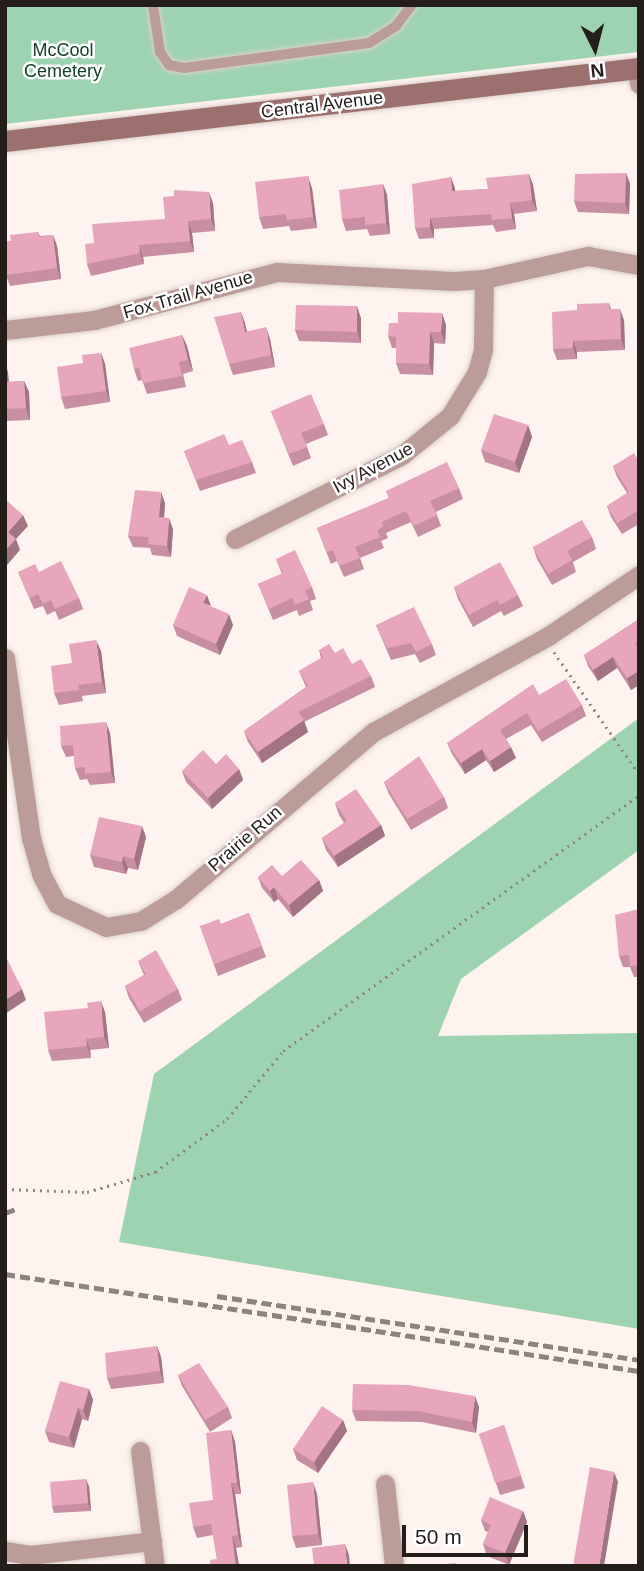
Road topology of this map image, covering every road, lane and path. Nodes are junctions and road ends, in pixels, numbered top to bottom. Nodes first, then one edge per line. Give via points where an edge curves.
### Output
1 (153, 5) edge
2 (412, 5) edge
3 (638, 74) edge
4 (5, 141) edge
5 (639, 265) edge
6 (491, 278) junction
7 (5, 330) edge
8 (235, 539) dead end
9 (639, 575) edge
10 (544, 638) junction
11 (5, 658) edge
12 (639, 774) edge
13 (639, 795) edge
14 (5, 1189) edge
15 (140, 1451) dead end
16 (385, 1484) dead end
17 (152, 1541) junction
18 (5, 1551) edge
19 (30, 1555) junction
20 (5, 1566) edge
21 (155, 1566) edge
22 (394, 1566) edge

1 - 2 lane via 160,52 169,65 184,68 369,43 396,26
3 - 4 street, Central Avenue
5 - 6 street via 588,256
6 - 7 street, Fox Trail Avenue via 277,272 94,320
6 - 8 street, Ivy Avenue via 477,372 450,416 402,455
9 - 10 street, Prairie Run
10 - 11 street, Prairie Run via 373,732 175,900 141,920 106,926 57,904 41,874 31,838
10 - 12 path
13 - 14 path via 283,1051 227,1119 155,1172 88,1192
15 - 17 street
16 - 22 street
17 - 19 street
17 - 21 street
18 - 19 street
19 - 20 street

